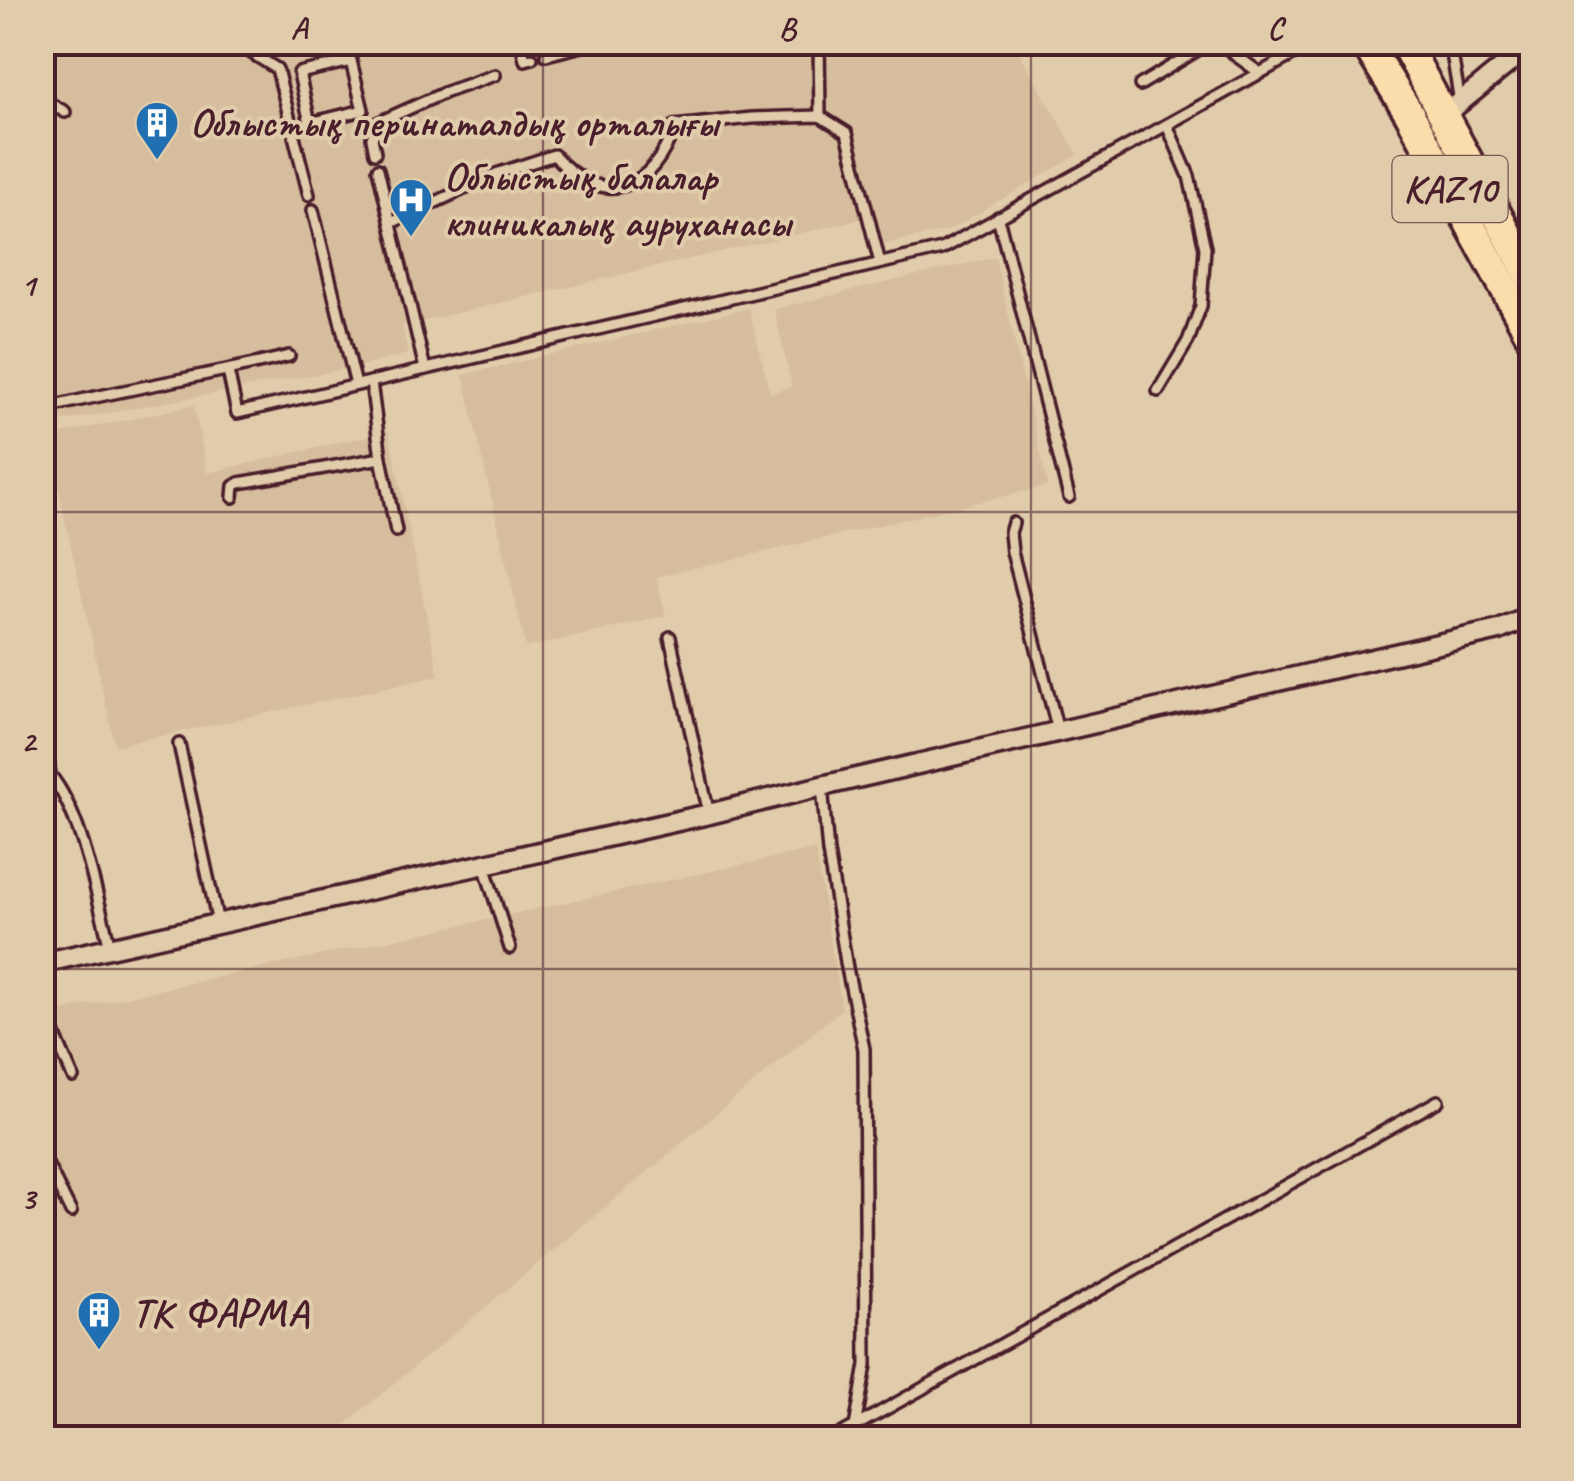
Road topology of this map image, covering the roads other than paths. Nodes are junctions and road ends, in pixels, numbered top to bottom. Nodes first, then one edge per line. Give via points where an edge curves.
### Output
1 (234, 42) edge
2 (344, 42) edge
3 (521, 42) edge
4 (598, 42) edge
5 (819, 42) edge
6 (1211, 42) edge
7 (1224, 42) edge
8 (1316, 42) edge
9 (1365, 42) edge
10 (1404, 42) edge
11 (1450, 42) edge
12 (1532, 44) edge
13 (546, 55) dead end
14 (532, 58) dead end
15 (351, 61) junction
16 (1260, 74) junction
17 (494, 75) dead end
18 (1140, 84) dead end
19 (42, 99) edge
20 (1451, 109) junction
21 (362, 110) junction
22 (64, 112) dead end
23 (820, 116) junction
24 (379, 122) junction
25 (1167, 125) junction
26 (375, 154) dead end
27 (378, 170) dead end
28 (309, 195) dead end
29 (313, 210) dead end
30 (998, 218) junction
31 (391, 222) junction
32 (880, 263) junction
33 (1532, 280) edge
34 (1532, 338) edge
35 (289, 356) dead end
36 (425, 369) junction
37 (228, 371) junction
38 (371, 382) junction
39 (356, 385) junction
40 (1158, 390) dead end
41 (42, 409) edge
42 (381, 458) junction
43 (233, 497) dead end
44 (1069, 498) dead end
45 (1013, 523) dead end
46 (396, 532) dead end
47 (1532, 616) edge
48 (670, 637) dead end
49 (42, 709) edge
50 (1058, 731) junction
51 (179, 744) dead end
52 (46, 776) edge
53 (822, 786) junction
54 (709, 814) junction
55 (484, 865) junction
56 (218, 923) junction
57 (110, 946) junction
58 (510, 948) dead end
59 (42, 963) edge
60 (42, 1006) edge
61 (73, 1077) dead end
62 (1438, 1101) dead end
63 (42, 1154) edge
64 (71, 1212) dead end
65 (854, 1428) junction
66 (834, 1438) edge

1 - 28 lane via 277,68
2 - 15 lane
3 - 14 lane via 525,60
4 - 13 lane
5 - 23 lane
6 - 18 lane
7 - 16 lane
8 - 16 lane
9 - 34 main road, KAZ10
10 - 20 main road, KAZ10
11 - 20 lane
12 - 20 street
15 - 21 lane
15 - 21 lane via 298,73 310,123
16 - 25 lane
17 - 24 lane
19 - 22 lane
20 - 33 main road, KAZ10
21 - 24 lane
23 - 31 lane via 674,126 650,173 612,187 578,178 554,155
23 - 32 lane via 847,133
24 - 26 lane
25 - 30 lane
25 - 40 lane via 1189,176 1205,248 1202,306
27 - 31 lane
29 - 39 lane
30 - 32 lane via 942,249
30 - 44 lane
31 - 36 lane
32 - 36 lane
35 - 37 lane
36 - 38 lane
37 - 39 lane via 237,413
37 - 41 lane
38 - 39 lane
38 - 42 lane
42 - 43 lane via 239,483
42 - 46 lane
45 - 50 lane via 1012,552
47 - 50 street via 1499,630
48 - 54 lane
49 - 52 lane
50 - 53 street
51 - 56 lane
52 - 57 lane via 60,787 80,835
53 - 54 street
53 - 65 lane via 864,1048 866,1365
54 - 55 street
55 - 56 street
55 - 58 lane
56 - 57 street
57 - 59 street
60 - 61 lane
62 - 65 lane
63 - 64 lane
65 - 66 lane

